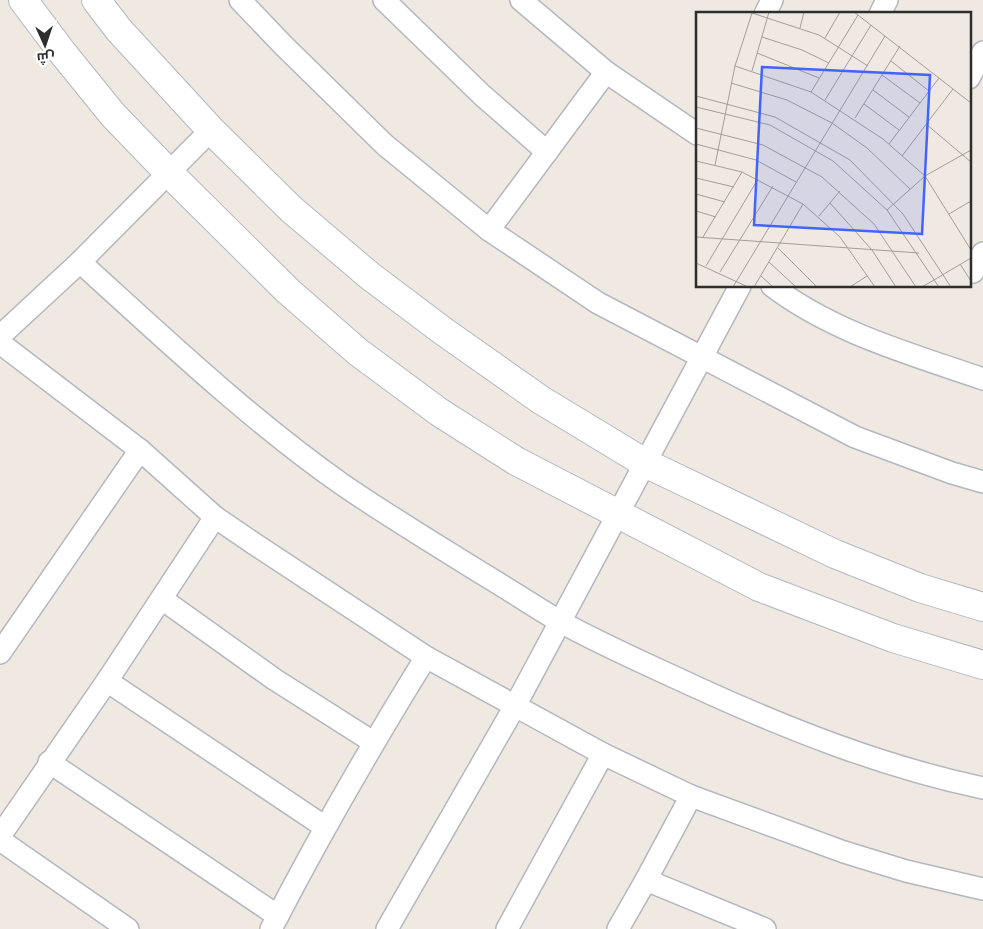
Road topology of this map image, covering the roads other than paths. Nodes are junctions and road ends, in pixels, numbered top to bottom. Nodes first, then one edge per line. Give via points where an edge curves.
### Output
1 (23, 0) edge
2 (96, 0) edge
3 (240, 0) edge
4 (384, 0) edge
5 (521, 0) edge
6 (772, 0) edge
7 (887, 0) edge
8 (766, 12) edge
9 (881, 12) edge
10 (983, 52) edge
11 (606, 72) junction
12 (970, 76) edge
13 (211, 130) junction
14 (696, 133) edge
15 (547, 152) junction
16 (169, 173) junction
17 (489, 230) junction
18 (983, 252) edge
19 (80, 262) junction
20 (975, 273) edge
21 (739, 288) edge
22 (775, 288) edge
23 (0, 336) edge
24 (0, 343) edge
25 (701, 358) junction
26 (983, 379) edge
27 (140, 450) junction
28 (645, 463) junction
29 (983, 482) edge
30 (617, 514) junction
31 (215, 517) junction
32 (162, 599) junction
33 (983, 608) edge
34 (559, 621) junction
35 (2, 647) edge
36 (426, 657) junction
37 (983, 665) edge
38 (107, 681) junction
39 (515, 706) junction
40 (373, 742) junction
41 (603, 754) junction
42 (49, 762) junction
43 (983, 788) edge
44 (691, 796) junction
45 (325, 827) junction
46 (0, 836) edge
47 (0, 840) edge
48 (646, 880) junction
49 (983, 889) edge
50 (274, 922) edge
51 (128, 929) edge
52 (387, 929) edge
53 (507, 929) edge
54 (618, 929) edge
55 (765, 929) edge

1 - 16 street via 113,115
2 - 13 street via 119,30
3 - 17 street via 385,145
4 - 15 street via 482,95
5 - 11 street
6 - 8 street
7 - 9 street
10 - 12 street
11 - 14 street
11 - 15 street
13 - 16 street
13 - 28 street via 292,209 370,276 541,400
15 - 17 street
16 - 19 street
16 - 30 street via 288,291 358,352 439,412 516,461
17 - 25 street via 598,303
18 - 20 street
19 - 23 street
19 - 34 street via 198,370 343,485
21 - 25 street
22 - 26 street via 830,321 884,345
24 - 27 street
25 - 28 street
25 - 29 street via 855,437
27 - 31 street
27 - 35 street
28 - 30 street
28 - 33 street via 835,554 920,588
30 - 34 street
30 - 37 street via 759,587 893,638
31 - 32 street
31 - 36 street
32 - 38 street
32 - 40 street via 274,678
34 - 39 street
34 - 43 street via 631,657 816,739
36 - 39 street
36 - 40 street
38 - 42 street
38 - 45 street
39 - 41 street
39 - 52 street
40 - 45 street
41 - 44 street
41 - 53 street
42 - 46 street
42 - 50 street
44 - 48 street
44 - 49 street via 844,852
45 - 50 street
47 - 51 street
48 - 54 street
48 - 55 street

